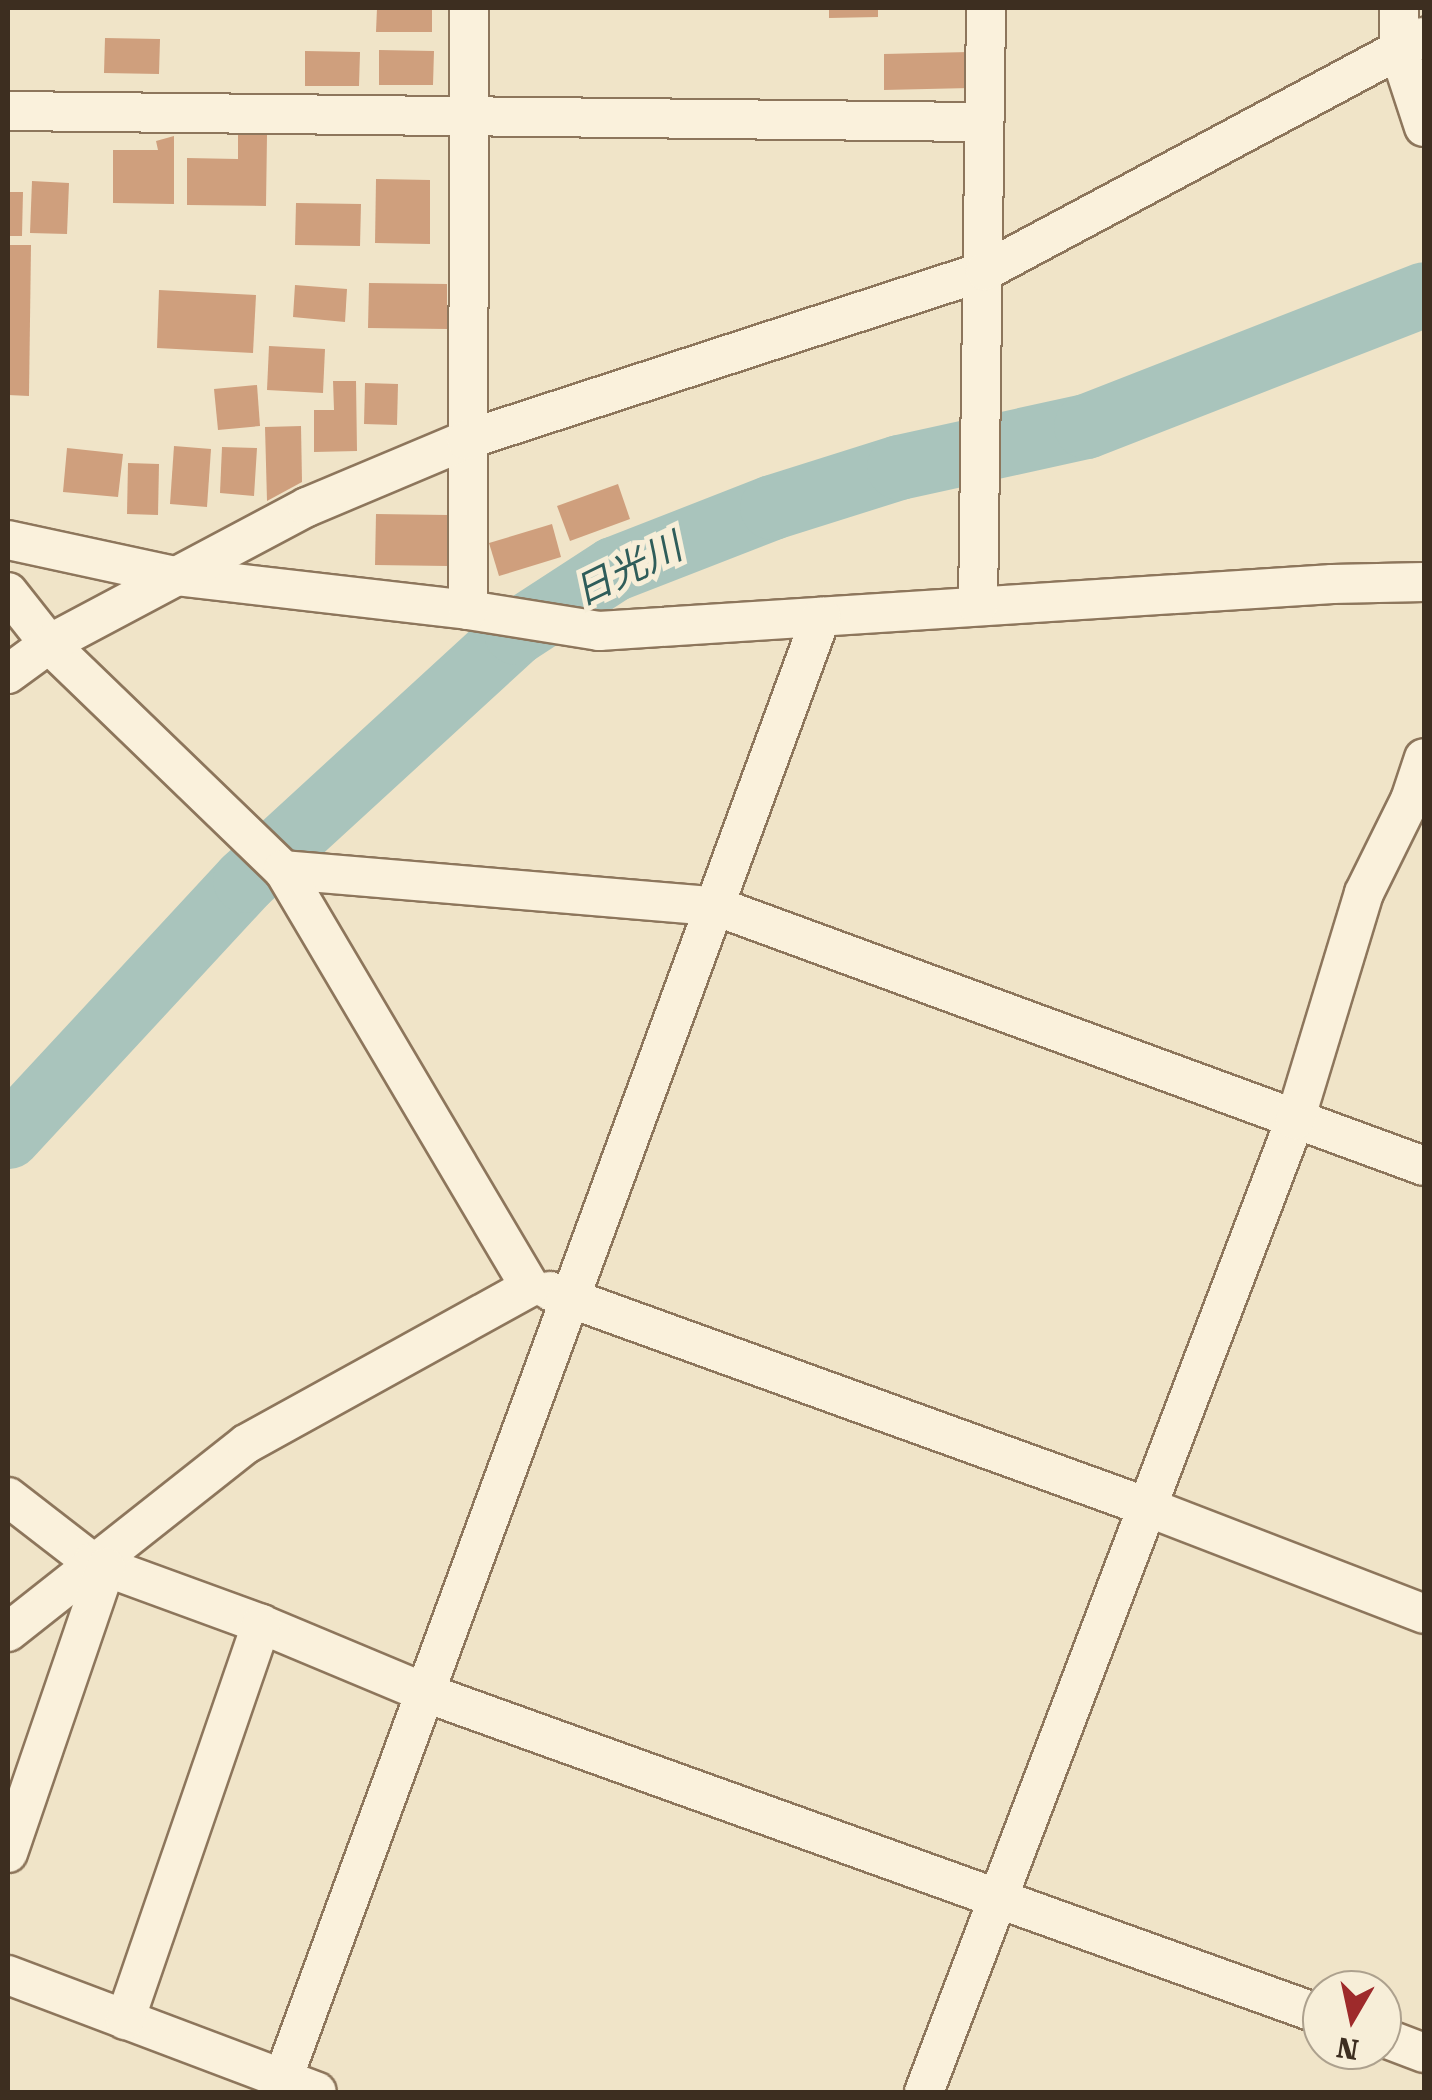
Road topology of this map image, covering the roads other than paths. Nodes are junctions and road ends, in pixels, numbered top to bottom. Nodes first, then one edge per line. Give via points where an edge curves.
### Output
1 (469, 8) edge
2 (986, 8) edge
3 (1400, 8) edge
4 (1412, 44) edge
5 (8, 111) edge
6 (468, 114) junction
7 (984, 122) junction
8 (1424, 128) edge
9 (985, 271) junction
10 (466, 440) junction
11 (8, 540) edge
12 (175, 576) junction
13 (1424, 582) edge
14 (8, 592) edge
15 (978, 606) junction
16 (486, 613) junction
17 (821, 617) junction
18 (49, 644) junction
19 (8, 674) edge
20 (1424, 758) edge
21 (1417, 800) edge
22 (282, 869) junction
23 (715, 906) junction
24 (1295, 1120) junction
25 (1424, 1166) edge
26 (530, 1287) junction
27 (572, 1296) junction
28 (8, 1496) edge
29 (1150, 1508) junction
30 (99, 1565) junction
31 (1424, 1614) edge
32 (261, 1624) junction
33 (8, 1632) edge
34 (426, 1693) junction
35 (8, 1852) edge
36 (999, 1895) junction
37 (8, 1976) edge
38 (1302, 2008) edge
39 (125, 2020) junction
40 (293, 2088) edge
41 (924, 2092) edge

1 - 6 street
2 - 7 street
3 - 4 street
4 - 8 street
4 - 9 street
5 - 6 street
6 - 7 street
6 - 10 street
7 - 9 street
9 - 10 street
9 - 15 street
10 - 12 street via 307,506
10 - 16 street
11 - 12 street
12 - 16 street
12 - 18 street
13 - 15 street
14 - 18 street
15 - 17 street
16 - 17 street via 599,630
17 - 23 street
18 - 19 street
18 - 22 street
20 - 21 street
21 - 24 street via 1364,893
22 - 23 street
22 - 26 street
23 - 24 street
23 - 27 street
24 - 25 street
24 - 29 street
26 - 27 street
26 - 30 street via 246,1444
27 - 29 street
27 - 34 street
28 - 30 street
29 - 31 street
29 - 36 street
30 - 32 street
30 - 33 street
30 - 35 street
32 - 34 street
32 - 39 street
34 - 36 street
34 - 40 street
36 - 38 street
36 - 41 street
37 - 39 street
39 - 40 street

